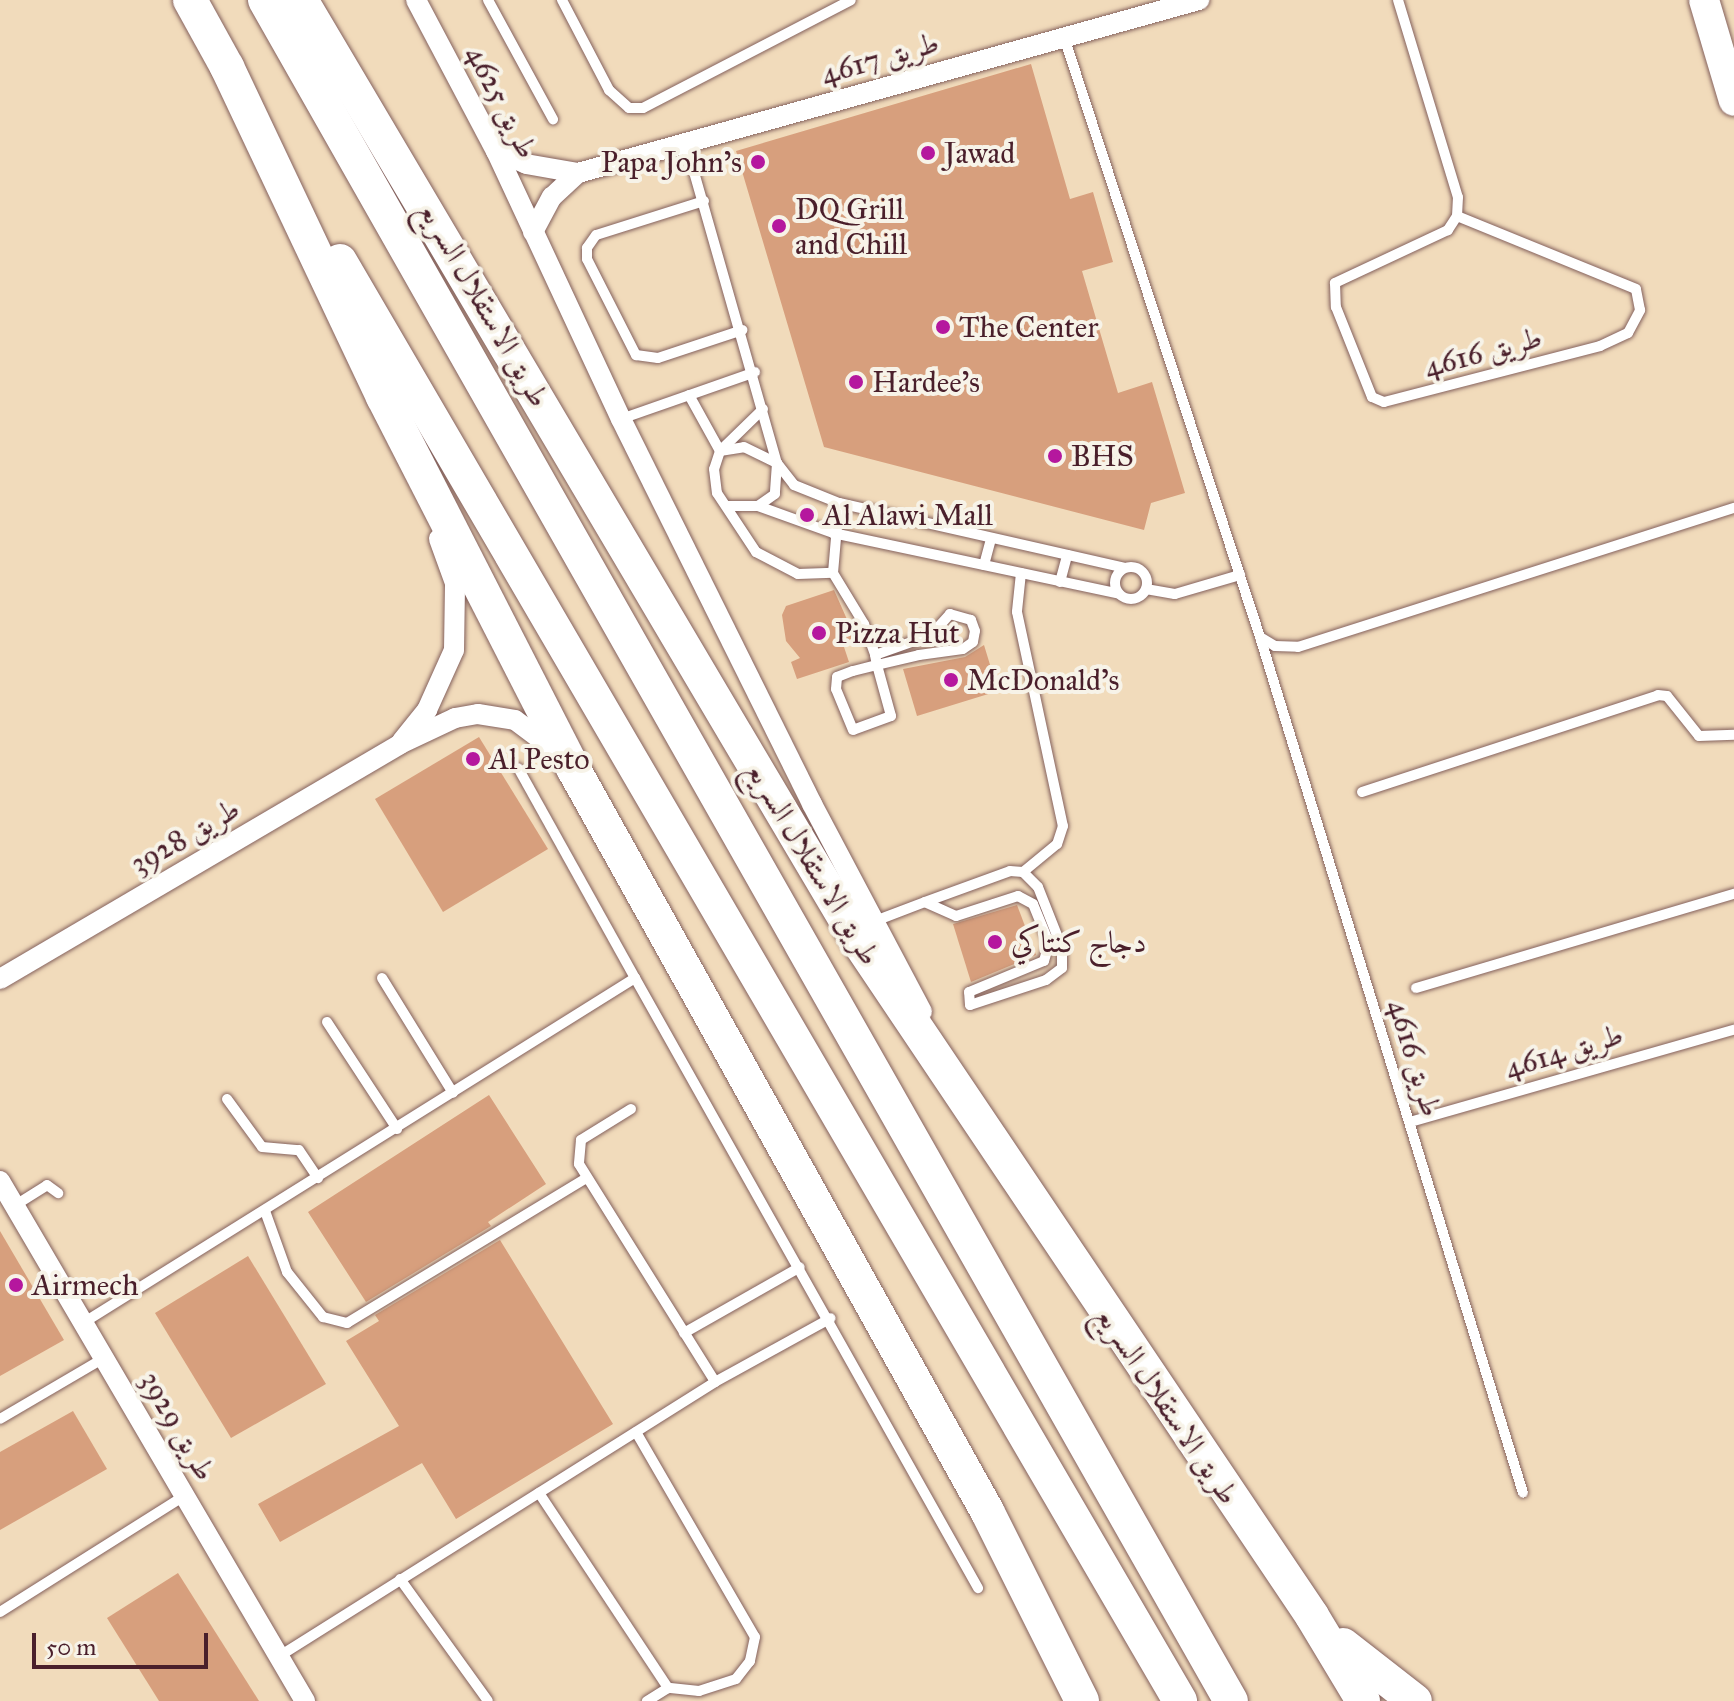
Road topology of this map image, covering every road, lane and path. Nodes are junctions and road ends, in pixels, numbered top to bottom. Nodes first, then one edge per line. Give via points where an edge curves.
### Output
1 (190, 0) edge
2 (265, 0) edge
3 (301, 0) edge
4 (416, 0) edge
5 (433, 0) edge
6 (488, 0) edge
7 (562, 0) edge
8 (851, 0) edge
9 (1199, 0) edge
10 (1398, 0) edge
11 (1704, 0) edge
12 (427, 22) junction
13 (1064, 35) junction
14 (227, 67) junction
15 (1734, 101) edge
16 (553, 119) dead end
17 (686, 144) junction
18 (496, 151) junction
19 (578, 173) junction
20 (704, 201) junction
21 (1457, 216) junction
22 (533, 232) junction
23 (742, 330) junction
24 (755, 372) junction
25 (689, 395) junction
26 (383, 397) junction
27 (763, 409) junction
28 (621, 419) junction
29 (720, 451) junction
30 (777, 463) junction
31 (839, 503) junction
32 (728, 506) junction
33 (758, 506) junction
34 (1734, 508) edge
35 (833, 533) junction
36 (991, 538) junction
37 (1067, 555) junction
38 (984, 565) junction
39 (1124, 568) junction
40 (833, 573) junction
41 (1021, 573) junction
42 (1240, 575) junction
43 (1060, 582) junction
44 (1146, 589) junction
45 (1119, 594) junction
46 (1260, 637) junction
47 (876, 660) junction
48 (1734, 735) edge
49 (400, 744) junction
50 (518, 768) dead end
51 (573, 768) junction
52 (1362, 792) dead end
53 (1023, 872) junction
54 (1734, 894) edge
55 (925, 902) junction
56 (875, 921) junction
57 (382, 978) dead end
58 (635, 978) junction
59 (0, 979) edge
60 (1416, 988) dead end
61 (327, 1022) dead end
62 (1734, 1030) edge
63 (953, 1086) junction
64 (453, 1093) junction
65 (227, 1099) dead end
66 (631, 1109) dead end
67 (1410, 1122) junction
68 (397, 1129) junction
69 (318, 1178) junction
70 (586, 1178) junction
71 (0, 1181) edge
72 (58, 1193) dead end
73 (14, 1206) junction
74 (265, 1211) junction
75 (800, 1267) junction
76 (831, 1318) junction
77 (83, 1323) junction
78 (684, 1333) junction
79 (104, 1358) junction
80 (715, 1382) junction
81 (0, 1419) edge
82 (636, 1432) junction
83 (539, 1493) junction
84 (1523, 1493) dead end
85 (184, 1496) junction
86 (400, 1579) junction
87 (978, 1588) dead end
88 (0, 1612) edge
89 (1312, 1616) junction
90 (278, 1657) junction
91 (668, 1688) junction
92 (1356, 1693) edge
93 (301, 1700) edge
94 (488, 1701) edge
95 (647, 1701) edge
96 (1082, 1701) edge
97 (1180, 1701) edge
98 (1231, 1701) edge
99 (1415, 1701) edge

1 - 14 main road
2 - 98 main road
3 - 63 main road, طريق الاستقلال السريع via 852,930
4 - 12 street, طريق 4625
5 - 12 lane
6 - 16 lane
7 - 8 lane via 609,90 629,108 643,108
9 - 13 street, طريق 4617
10 - 21 lane via 1458,197
11 - 15 street
12 - 18 street, طريق 4625
13 - 17 street, طريق 4617
13 - 42 lane, طريق 4616
14 - 26 main road
14 - 97 main road
17 - 19 street, طريق 4617
17 - 20 lane
18 - 19 street, طريق 4617 via 526,164
18 - 22 street, طريق 4625
19 - 22 street, طريق 4617 via 547,203
20 - 23 lane
20 - 23 lane via 596,235 587,259 636,355 658,358
21 - 21 lane, طريق 4616 via 1448,230 1335,283 1336,307 1376,401 1600,346 1628,333 1640,310 1636,289
22 - 28 street, طريق 4625
23 - 24 lane
24 - 25 lane
24 - 27 lane
25 - 28 lane
25 - 29 lane
26 - 49 street, طريق 3928 via 385,429 444,548 457,606 454,650 444,679
26 - 51 main road
27 - 29 lane
27 - 30 lane
28 - 56 street, طريق 4625
29 - 30 lane via 744,447
29 - 32 lane via 715,485
30 - 31 lane via 805,493
30 - 33 lane via 775,494
31 - 35 lane
31 - 36 lane
32 - 33 lane
32 - 40 lane via 756,552 798,574
33 - 35 lane
34 - 46 lane via 1298,647 1275,646
35 - 38 lane
35 - 40 lane
36 - 37 lane
36 - 38 lane
37 - 39 lane
37 - 43 lane
38 - 41 lane
39 - 44 lane via 1144,573
39 - 45 lane via 1115,577
40 - 47 lane via 855,605
41 - 43 lane
41 - 53 lane via 1017,612 1063,826 1057,844
42 - 44 lane via 1175,594
42 - 46 lane, طريق 4616
43 - 45 lane
44 - 45 lane via 1133,599
46 - 67 lane, طريق 4616
47 - 47 lane via 834,682 855,732 891,716
47 - 47 lane via 931,635 950,614 971,620 975,631 973,642 963,649
48 - 52 lane via 1699,736 1667,696 1658,695
49 - 51 street, طريق 3928 via 455,718 496,715 533,730
49 - 59 street, طريق 3928
50 - 58 lane
51 - 96 main road via 987,1511
53 - 55 lane via 1010,871
53 - 55 lane via 1038,887 1062,948 1062,968 1056,976 975,1006 967,1001 969,992 1044,961 1049,943 1033,904 1018,896 956,916
54 - 60 lane
55 - 56 lane
56 - 63 street, طريق 4625 via 942,1048
57 - 64 lane
58 - 64 lane
58 - 75 lane
61 - 68 lane
62 - 67 lane, طريق 4614
63 - 89 main road, طريق الاستقلال السريع
64 - 68 lane
65 - 69 lane via 262,1147 299,1150
66 - 70 lane via 581,1140 576,1156
67 - 84 lane, طريق 4616
68 - 69 lane
69 - 74 lane
70 - 74 lane via 347,1323 323,1317 287,1272
70 - 78 lane
71 - 73 street, طريق 3929
72 - 73 lane via 47,1185
73 - 77 street, طريق 3929
74 - 77 lane
75 - 76 lane
75 - 78 lane
76 - 80 lane
76 - 87 lane
77 - 79 street, طريق 3929
78 - 80 lane
79 - 81 lane
79 - 85 street, طريق 3929
80 - 82 lane
82 - 83 lane
82 - 91 lane via 755,1637 750,1661 736,1679 699,1691
83 - 86 lane
83 - 91 lane
85 - 88 lane
85 - 90 street, طريق 3929
86 - 90 lane
86 - 94 lane
89 - 92 main road, طريق الاستقلال السريع
89 - 99 main road via 1374,1674
90 - 93 street, طريق 3929
91 - 95 lane

